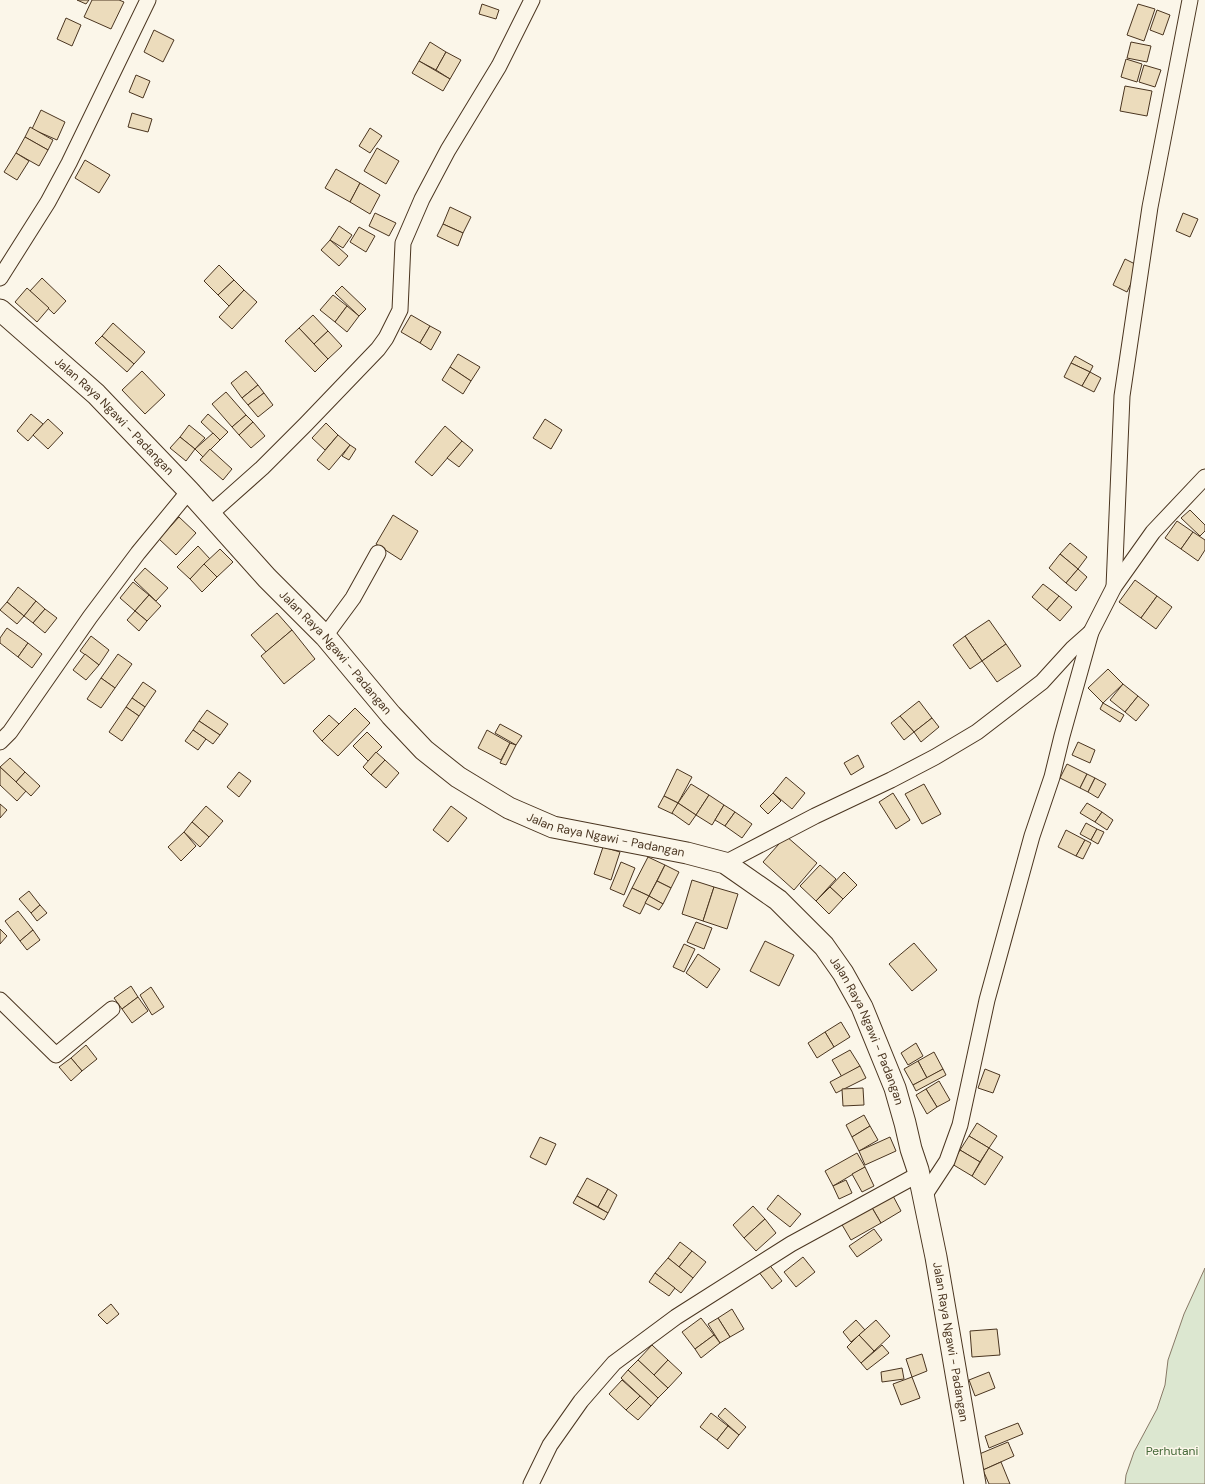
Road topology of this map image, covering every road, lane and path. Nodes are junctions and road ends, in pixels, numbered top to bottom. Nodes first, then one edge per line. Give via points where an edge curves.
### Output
1 (148, 0) edge
2 (532, 0) edge
3 (1190, 0) edge
4 (0, 278) edge
5 (0, 310) edge
6 (1205, 477) edge
7 (189, 491) junction
8 (209, 515) junction
9 (378, 553) dead end
10 (1114, 587) junction
11 (1091, 632) junction
12 (325, 636) junction
13 (0, 742) edge
14 (725, 863) junction
15 (0, 1000) edge
16 (112, 1009) dead end
17 (919, 1174) junction
18 (924, 1196) junction
19 (531, 1484) edge
20 (975, 1484) edge

1 - 4 street via 62,176
2 - 8 street via 499,66 448,150 422,199 403,243 400,310 386,338 262,468
3 - 10 street via 1150,207 1122,396
5 - 7 highway, Jalan Raya Ngawi - Padangan via 96,394
6 - 10 street via 1153,532
7 - 8 highway, Jalan Raya Ngawi - Padangan
7 - 13 street via 138,553 10,732
8 - 12 highway, Jalan Raya Ngawi - Padangan
9 - 12 street via 353,598
10 - 11 street
11 - 14 street via 1042,682 977,732 891,780
11 - 18 street via 987,1000 960,1125 947,1161
12 - 14 highway, Jalan Raya Ngawi - Padangan via 424,750 458,777 509,808 553,827 687,853
14 - 17 highway, Jalan Raya Ngawi - Padangan via 778,900 824,946 843,973 862,1007 890,1076
15 - 16 street via 56,1055
17 - 18 highway, Jalan Raya Ngawi - Padangan
17 - 19 street via 792,1244 676,1317 614,1363 581,1401 550,1445
18 - 20 highway, Jalan Raya Ngawi - Padangan

